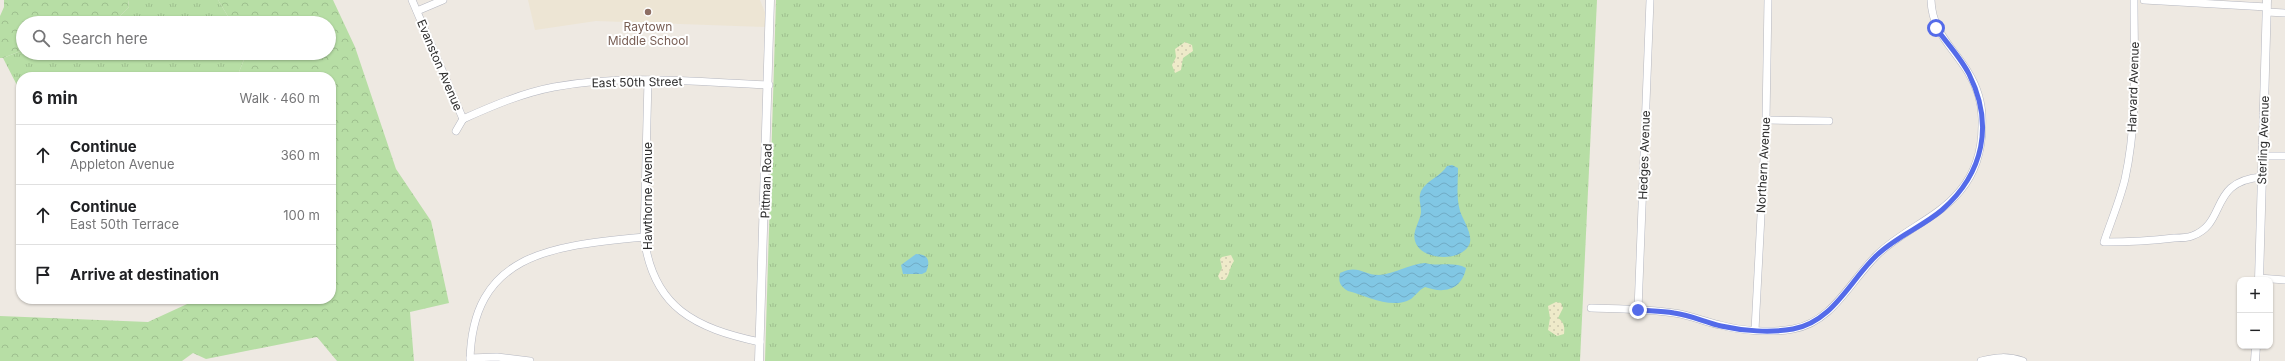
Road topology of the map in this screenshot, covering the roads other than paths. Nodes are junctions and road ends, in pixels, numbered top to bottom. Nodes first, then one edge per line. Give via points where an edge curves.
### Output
1 (412, 0) edge
2 (443, 0) edge
3 (770, 0) edge
4 (1650, 0) edge
5 (1768, 0) edge
6 (1931, 0) edge
7 (2134, 0) edge
8 (2144, 0) edge
9 (2267, 6) edge
10 (417, 11) junction
11 (2285, 13) edge
12 (648, 80) junction
13 (769, 85) junction
14 (463, 119) junction
15 (1766, 120) junction
16 (1829, 121) dead end
17 (456, 131) dead end
18 (2262, 156) junction
19 (2285, 156) edge
20 (2262, 177) junction
21 (644, 237) junction
22 (2259, 277) edge
23 (2273, 280) edge
24 (2285, 280) edge
25 (1591, 308) dead end
26 (1638, 310) junction
27 (1755, 330) junction
28 (760, 342) junction
29 (2256, 349) edge
30 (470, 359) edge
31 (530, 361) edge
32 (759, 361) edge
33 (1981, 361) edge
34 (2023, 361) edge
35 (2255, 361) edge

1 - 10 street, Evanston Avenue
2 - 10 street
3 - 13 street, Pittman Road
4 - 26 street, Hedges Avenue
5 - 15 street, Northern Avenue
6 - 27 street via 1931,12 1936,28 1969,73 1980,99 1982,142 1973,172 1942,210 1878,254 1824,315 1810,324 1794,329
7 - 20 street, Harvard Avenue via 2133,130 2125,179 2104,242 2143,242 2192,236 2210,221 2224,194 2232,186 2246,178
8 - 9 street
9 - 11 street
9 - 18 street, Sterling Avenue
10 - 14 street, Evanston Avenue
12 - 13 street, East 50th Street
12 - 14 street, East 50th Street via 597,80 553,87 509,99
12 - 21 street, Hawthorne Avenue
13 - 28 street, Pittman Road
14 - 17 street, Evanston Avenue
15 - 16 street
15 - 27 street, Northern Avenue
18 - 19 street
18 - 20 street, Sterling Avenue
20 - 22 street, Sterling Avenue
21 - 28 street, Hawthorne Avenue via 654,278 675,306 692,319 712,329
21 - 30 street via 590,242 555,250 510,268 494,282 483,301 474,329
23 - 24 street
25 - 26 street
26 - 27 street via 1675,313 1722,326
28 - 32 street, Pittman Road
29 - 35 street
30 - 31 street via 497,357
33 - 34 street via 1995,357

